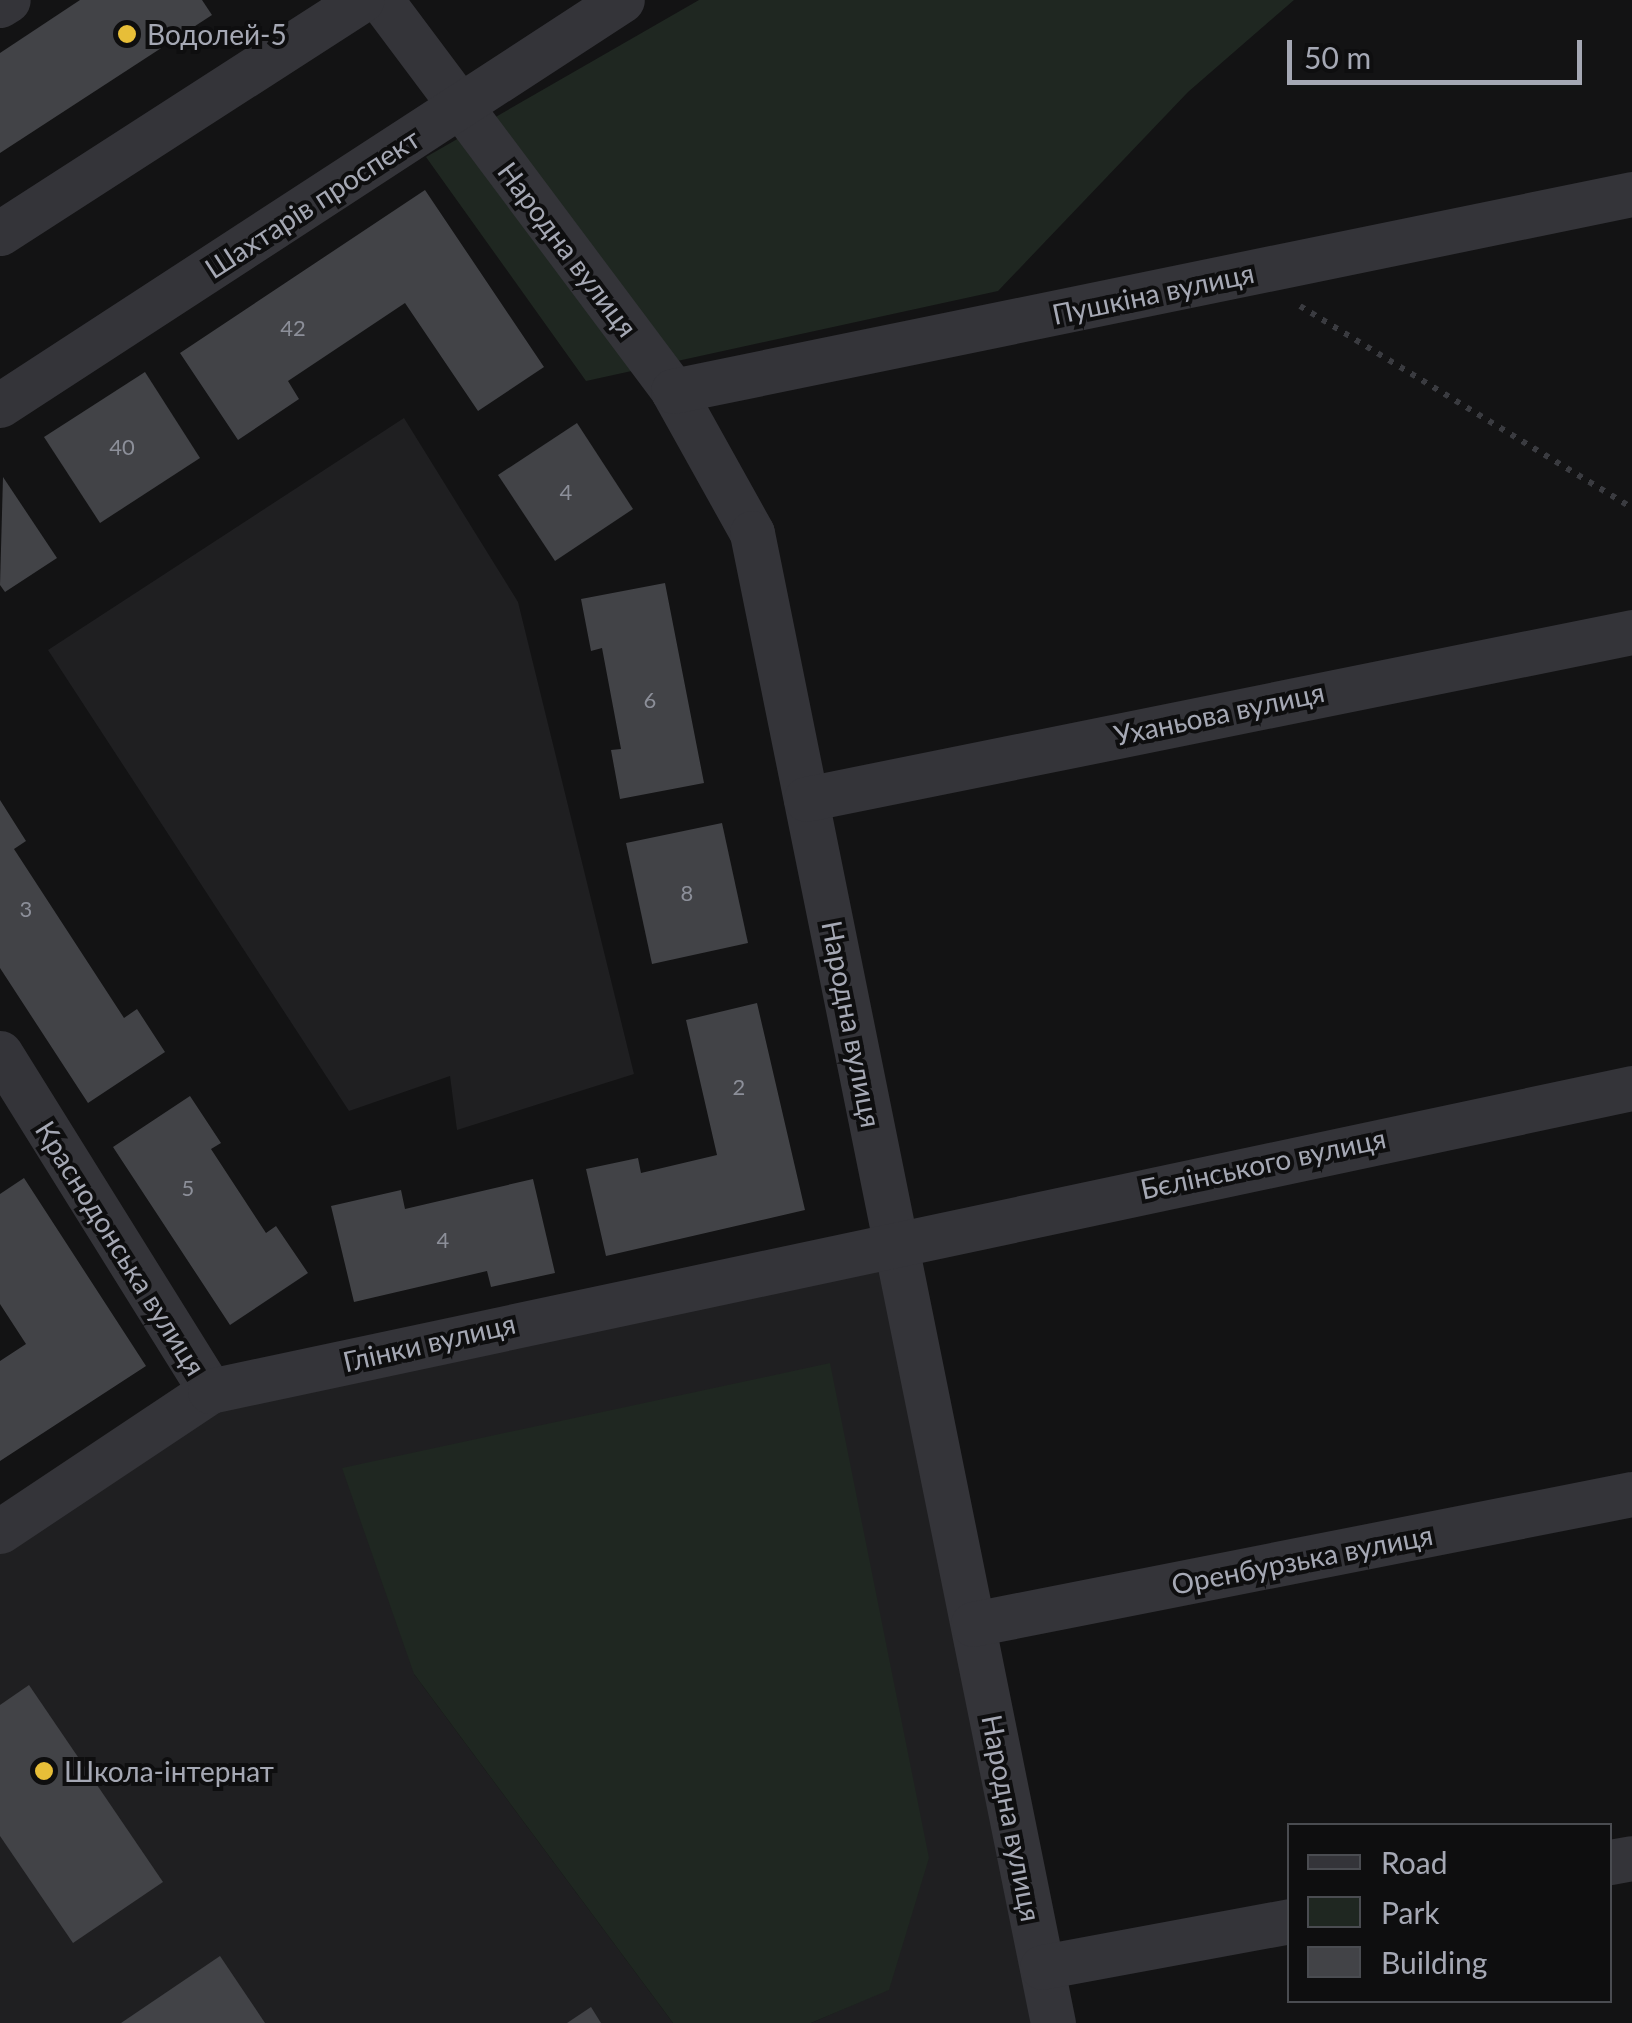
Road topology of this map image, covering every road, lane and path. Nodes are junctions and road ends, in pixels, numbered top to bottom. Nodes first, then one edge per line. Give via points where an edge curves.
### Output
1 (8, 0) edge
2 (361, 0) edge
3 (381, 0) edge
4 (622, 0) edge
5 (0, 6) edge
6 (462, 106) junction
7 (1632, 194) edge
8 (0, 232) edge
9 (1245, 274) junction
10 (674, 392) junction
11 (0, 404) edge
12 (1632, 508) edge
13 (1632, 632) edge
14 (806, 799) junction
15 (0, 1054) edge
16 (1632, 1088) edge
17 (895, 1239) junction
18 (210, 1391) junction
19 (1632, 1494) edge
20 (0, 1531) edge
21 (973, 1624) junction
22 (1287, 1922) edge
23 (1042, 1967) junction
24 (1053, 2023) edge

1 - 5 street
2 - 8 street
3 - 6 street, Народна вулиця
4 - 6 street, Шахтарів проспект
6 - 10 street, Народна вулиця
6 - 11 street, Шахтарів проспект
7 - 9 street, Пушкіна вулиця
9 - 10 street, Пушкіна вулиця
9 - 12 path
10 - 14 street, Народна вулиця via 752,533
13 - 14 street, Уханьова вулиця
14 - 17 street, Народна вулиця
15 - 18 street, Краснодонська вулиця
16 - 17 street, Бєлінського вулиця
17 - 18 street, Глінки вулиця
17 - 21 street, Народна вулиця
18 - 20 street, Глінки вулиця
19 - 21 street, Оренбурзька вулиця
21 - 23 street, Народна вулиця
22 - 23 street
23 - 24 street, Народна вулиця

